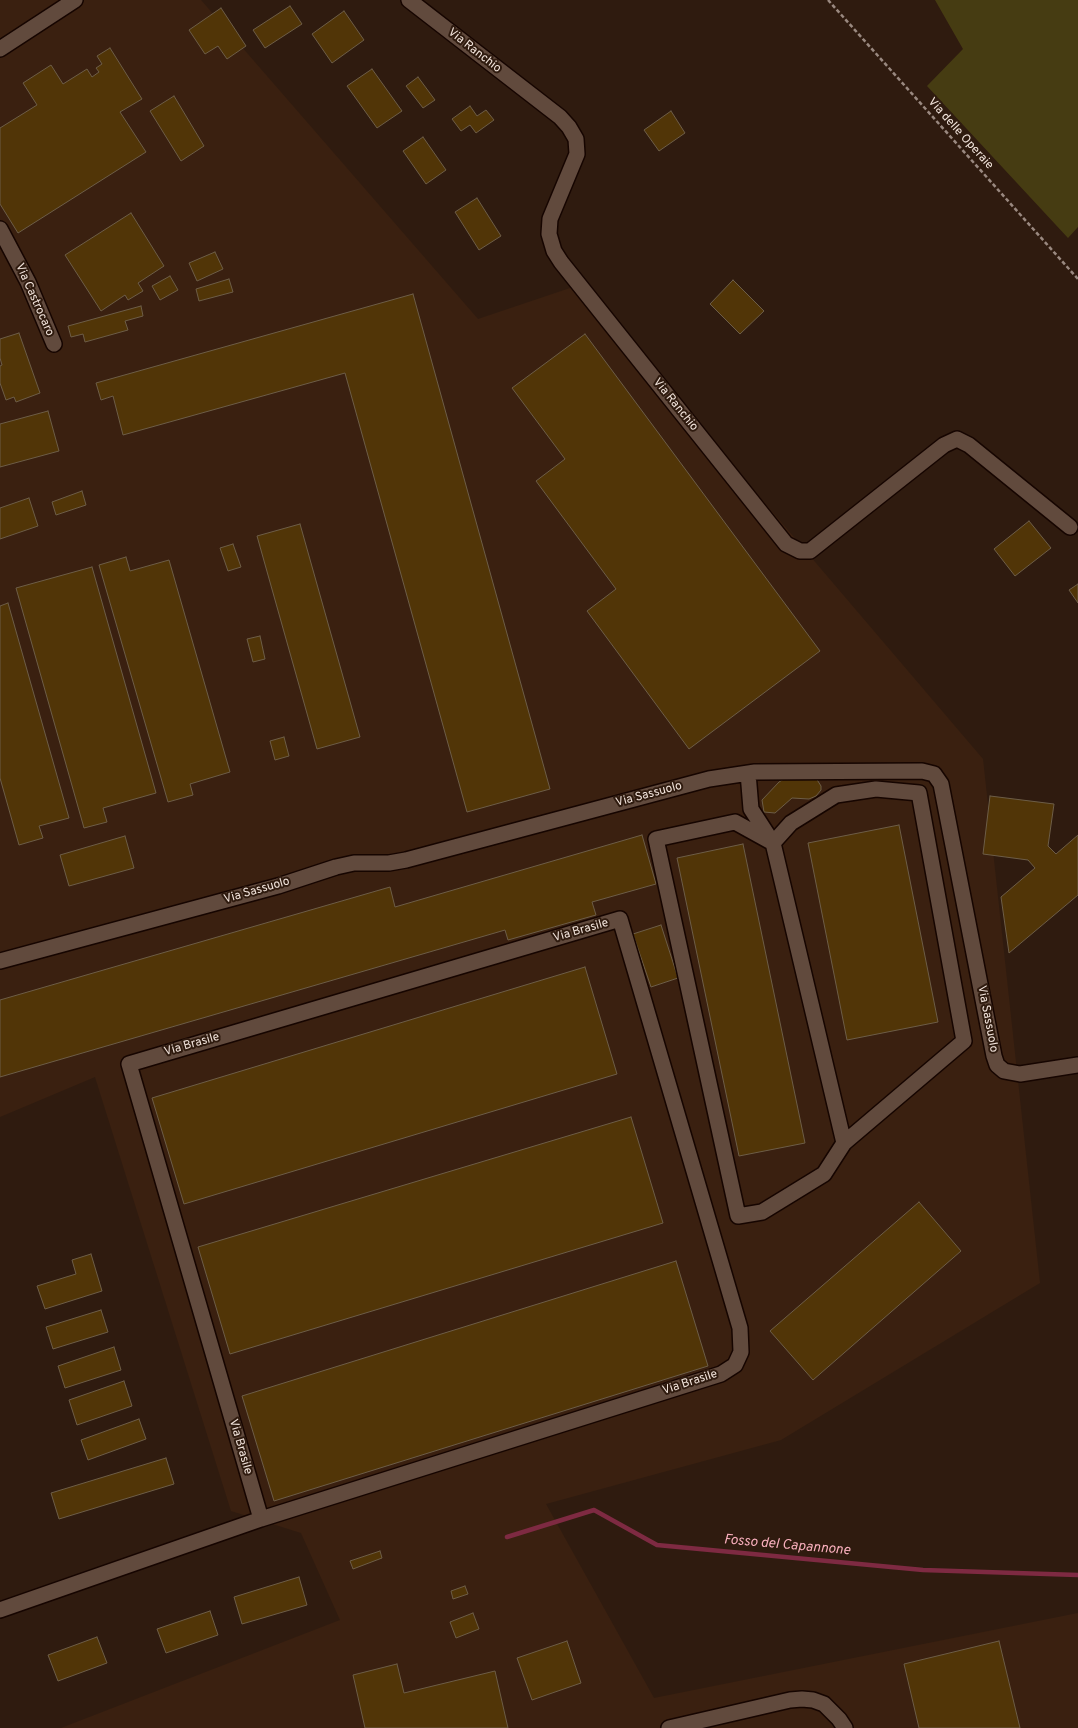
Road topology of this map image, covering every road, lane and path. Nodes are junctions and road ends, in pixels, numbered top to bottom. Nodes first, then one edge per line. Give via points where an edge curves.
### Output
1 (74, 0) edge
2 (409, 0) edge
3 (828, 0) edge
4 (0, 49) edge
5 (0, 229) edge
6 (1078, 279) edge
7 (54, 344) dead end
8 (1070, 527) dead end
9 (748, 773) junction
10 (773, 843) junction
11 (0, 961) edge
12 (1078, 1065) edge
13 (844, 1143) junction
14 (261, 1519) junction
15 (0, 1610) edge
16 (669, 1728) edge
17 (845, 1728) edge

1 - 4 street
2 - 8 street, Via Ranchio via 569,127 576,139 577,154 550,219 548,234 554,252 786,544 800,551 810,550 948,442 957,439 970,445
3 - 6 path, Via delle Operaie
5 - 7 street, Via Castrocaro via 28,282
9 - 10 street via 751,809
9 - 11 street, Via Sassuolo via 709,779 406,860 336,867 278,886
9 - 12 street, Via Sassuolo via 922,771 934,774 941,784 997,1065 1004,1071 1020,1074
10 - 13 street
10 - 13 street via 791,824 836,795 876,789 919,793 964,1041
10 - 13 street via 735,822 656,839 738,1216 762,1212 824,1174
14 - 14 street, Via Brasile via 722,1374 738,1360 742,1346 740,1328 620,920 128,1064
14 - 15 street, Via Brasile
16 - 17 street via 802,1699 824,1704

